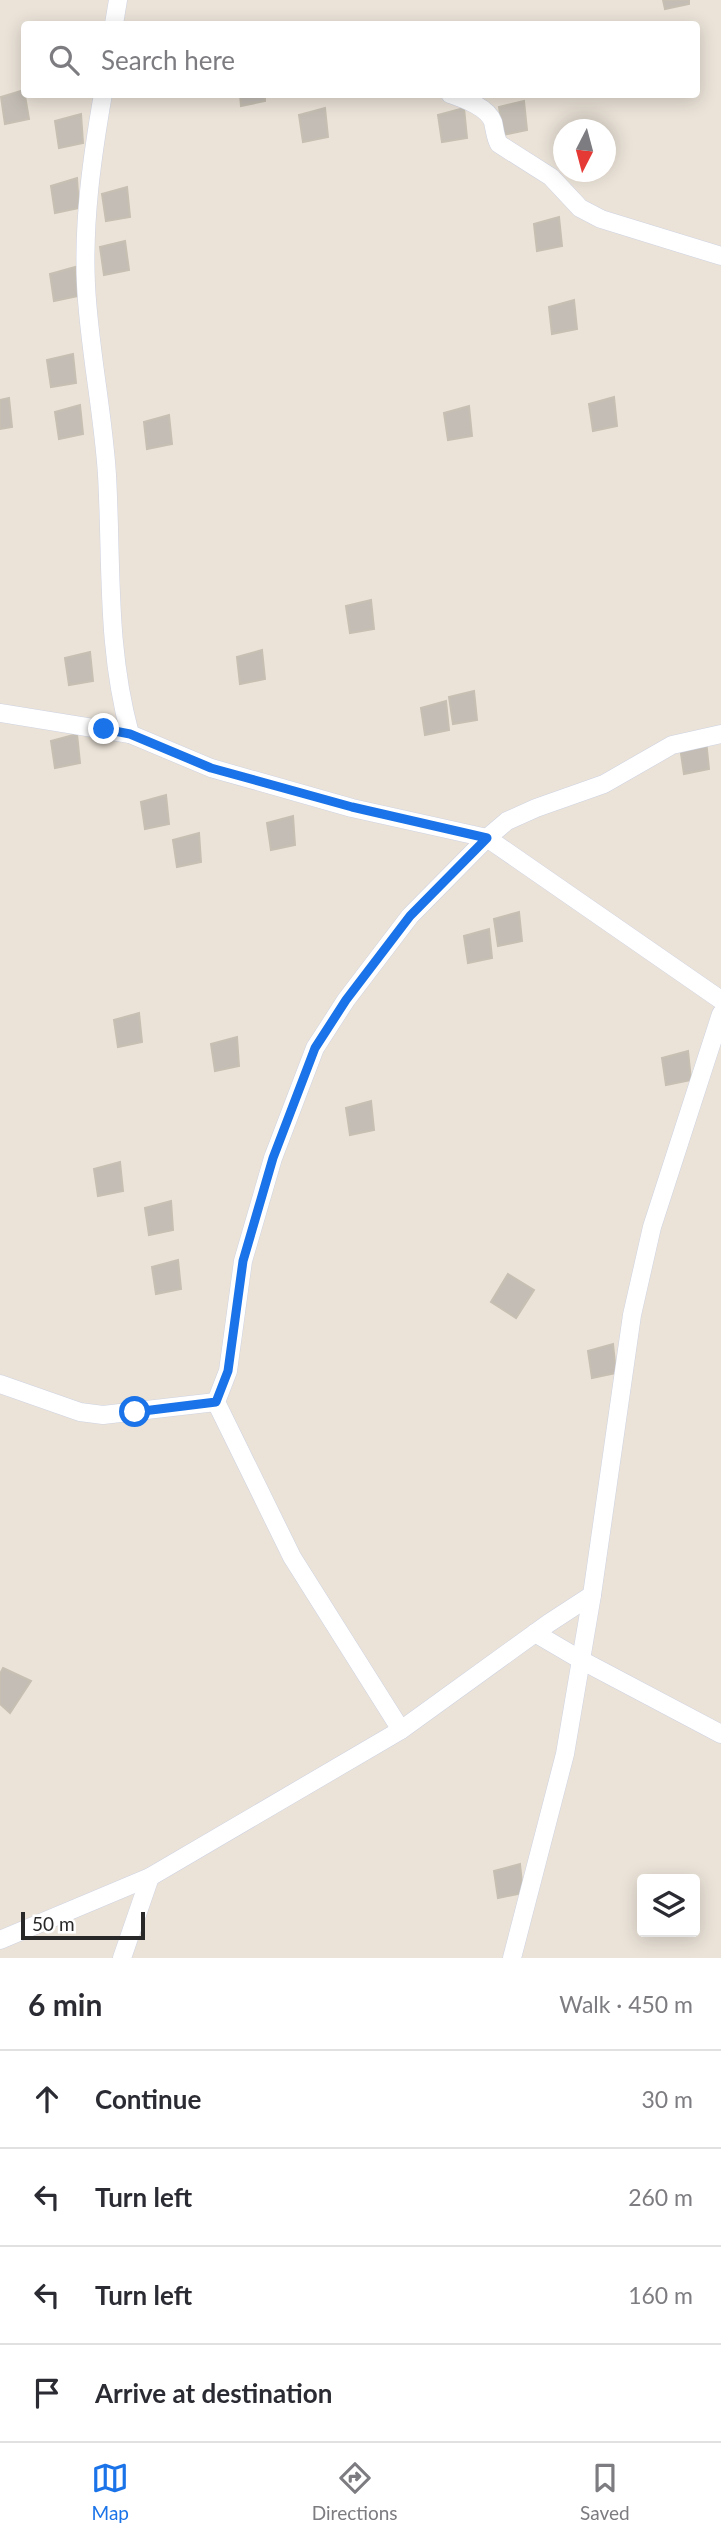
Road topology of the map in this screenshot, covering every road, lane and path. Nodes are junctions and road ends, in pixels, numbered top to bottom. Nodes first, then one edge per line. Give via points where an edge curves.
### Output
1 (118, 0) edge
2 (114, 21) edge
3 (102, 98) edge
4 (458, 98) edge
5 (721, 256) edge
6 (0, 712) edge
7 (130, 734) junction
8 (721, 734) edge
9 (487, 838) junction
10 (721, 1000) edge
11 (721, 1014) edge
12 (0, 1384) edge
13 (216, 1402) junction
14 (593, 1595) junction
15 (535, 1633) junction
16 (581, 1660) junction
17 (401, 1730) junction
18 (721, 1734) edge
19 (149, 1877) junction
20 (0, 1940) edge
21 (122, 1958) edge
22 (512, 1958) edge

1 - 2 street
3 - 7 street via 90,166 86,283 107,473 111,628
4 - 5 street via 486,111 499,144 551,177 580,208 601,219
6 - 7 street
7 - 9 street via 211,768
8 - 9 street via 672,746 604,784 507,821
9 - 10 street
9 - 13 street via 410,916 315,1048 273,1158 243,1261 228,1371
11 - 14 street via 652,1227 632,1315
12 - 13 street via 80,1412 103,1415
13 - 17 street via 292,1557
14 - 15 street
14 - 16 street
15 - 16 street
15 - 17 street
16 - 18 street
16 - 22 street via 565,1754
17 - 19 street
19 - 20 street
19 - 21 street

